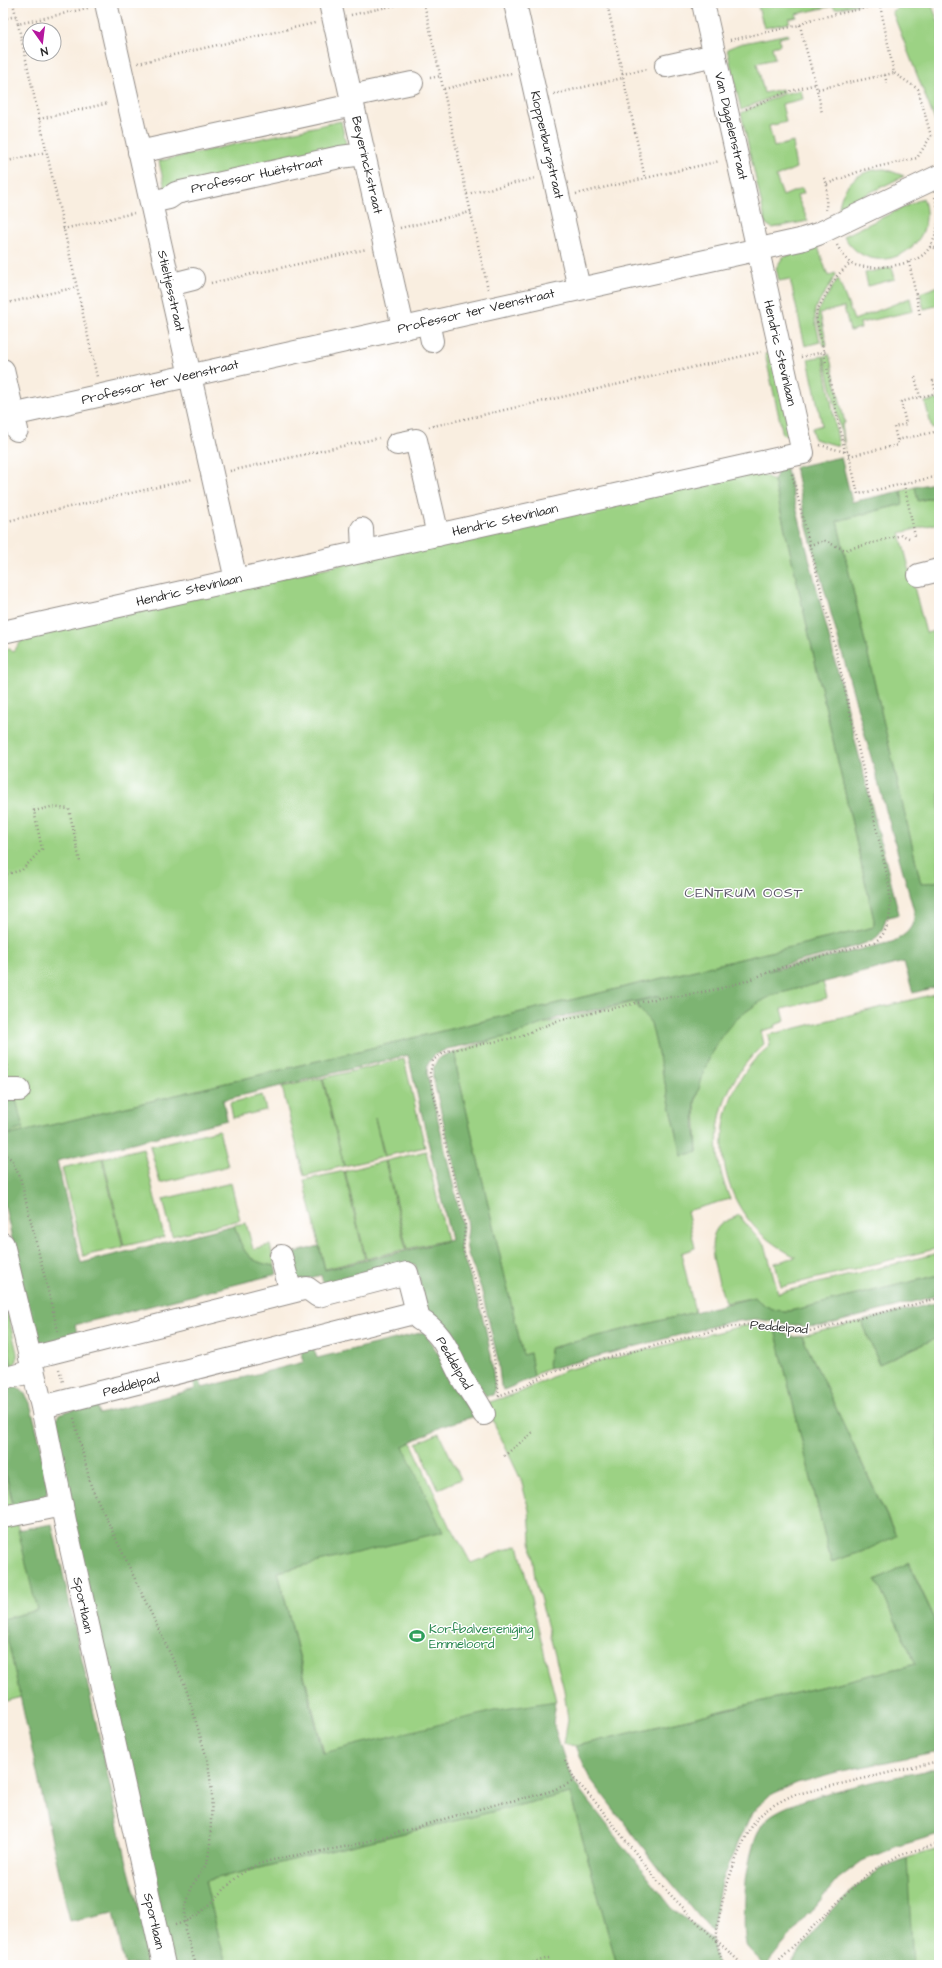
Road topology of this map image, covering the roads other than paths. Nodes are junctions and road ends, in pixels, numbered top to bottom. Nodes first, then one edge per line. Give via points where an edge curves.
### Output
1 (330, 3) edge
2 (703, 3) edge
3 (98, 5) edge
4 (523, 6) edge
5 (715, 55) junction
6 (666, 66) road end
7 (412, 82) dead end
8 (352, 101) junction
9 (140, 152) junction
10 (364, 154) junction
11 (936, 184) edge
12 (143, 207) junction
13 (758, 249) junction
14 (202, 281) road end
15 (169, 284) junction
16 (579, 288) junction
17 (403, 327) junction
18 (3, 370) edge
19 (190, 375) junction
20 (11, 420) edge
21 (392, 440) road end
22 (438, 535) junction
23 (236, 580) junction
24 (3, 632) edge
25 (3, 1244) edge
26 (281, 1256) dead end
27 (291, 1292) junction
28 (417, 1312) junction
29 (31, 1365) junction
30 (3, 1378) edge
31 (42, 1407) junction
32 (481, 1408) road end
33 (62, 1505) junction
34 (8, 1516) dead end
35 (164, 1965) edge

1 - 8 street, Beyerinckstraat via 332,23
2 - 5 street, Van Diggelenstraat
3 - 9 street, Stieltjesstraat via 131,60
4 - 16 street, Kloppenburgstraat via 570,200
5 - 6 street
5 - 13 street, Van Diggelenstraat
7 - 8 street
8 - 9 street
8 - 10 street, Beyerinckstraat
9 - 12 street, Stieltjesstraat
10 - 12 street, Professor Huëtstraat via 184,191
10 - 17 street, Beyerinckstraat via 379,244
11 - 13 street, Professor ter Veenstraat via 818,234
12 - 15 street, Stieltjesstraat
13 - 16 street, Professor ter Veenstraat
13 - 22 street, Hendric Stevinlaan via 803,453
14 - 15 street
15 - 19 street, Stieltjesstraat
16 - 17 street, Professor ter Veenstraat via 486,297 430,331
17 - 19 street, Professor ter Veenstraat via 305,358
18 - 20 street
19 - 20 street, Professor ter Veenstraat
19 - 23 street, Stieltjesstraat
21 - 22 street via 416,440
22 - 23 street, Hendric Stevinlaan via 361,539
23 - 24 street, Hendric Stevinlaan
25 - 29 street, Sportlaan
26 - 27 street
27 - 28 street via 307,1288 318,1296 407,1273
27 - 29 street
28 - 31 street, Peddelpad
28 - 32 street, Peddelpad via 418,1319 434,1329 445,1343
29 - 30 street
29 - 31 street, Sportlaan
31 - 33 street, Sportlaan
33 - 34 street
33 - 35 street, Sportlaan

